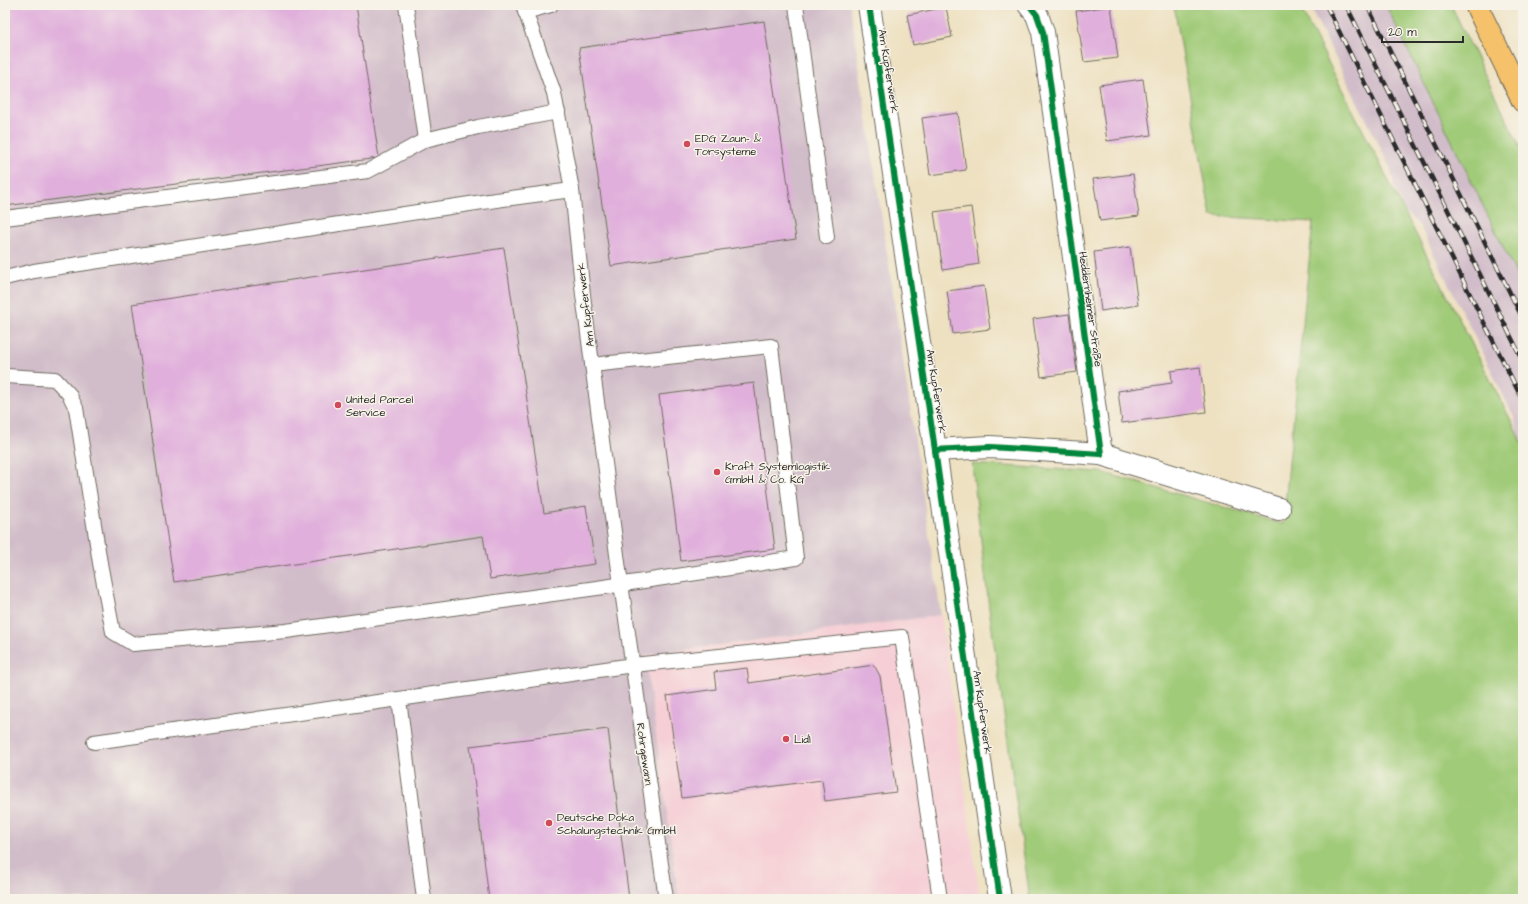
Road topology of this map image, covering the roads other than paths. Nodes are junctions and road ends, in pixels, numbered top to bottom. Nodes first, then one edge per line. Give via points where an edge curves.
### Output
1 (406, 5) edge
2 (551, 5) edge
3 (796, 5) edge
4 (869, 5) edge
5 (1029, 5) edge
6 (1476, 5) edge
7 (524, 8) edge
8 (1523, 102) edge
9 (558, 112) junction
10 (425, 140) junction
11 (572, 190) junction
12 (5, 218) edge
13 (827, 238) dead end
14 (5, 278) edge
15 (592, 364) junction
16 (5, 375) edge
17 (935, 450) junction
18 (1101, 454) junction
19 (1278, 509) dead end
20 (621, 585) junction
21 (625, 610) joint
22 (633, 665) junction
23 (399, 699) junction
24 (94, 742) dead end
25 (424, 899) edge
26 (666, 899) edge
27 (940, 899) edge
28 (1000, 899) edge

1 - 10 lane
2 - 7 lane
3 - 13 lane
4 - 17 street, Am Kupferwerk
5 - 18 street, Heddernheimer Straße via 1037,15 1043,32
6 - 8 main road
7 - 9 lane, Am Kupferwerk via 548,74
9 - 10 lane
9 - 11 lane, Am Kupferwerk
10 - 12 lane via 368,171
11 - 14 lane via 50,268
11 - 15 lane, Am Kupferwerk
15 - 20 lane, Am Kupferwerk
15 - 20 lane via 771,346 796,558
16 - 20 lane via 55,379 69,394 76,408 113,632 133,644 286,631
17 - 18 street via 990,447
17 - 28 street, Am Kupferwerk
18 - 19 street
20 - 21 lane, Am Kupferwerk
21 - 22 lane, Rohrgewann
22 - 23 lane
22 - 26 lane, Rohrgewann
22 - 27 lane via 902,637
23 - 24 lane
23 - 25 lane

